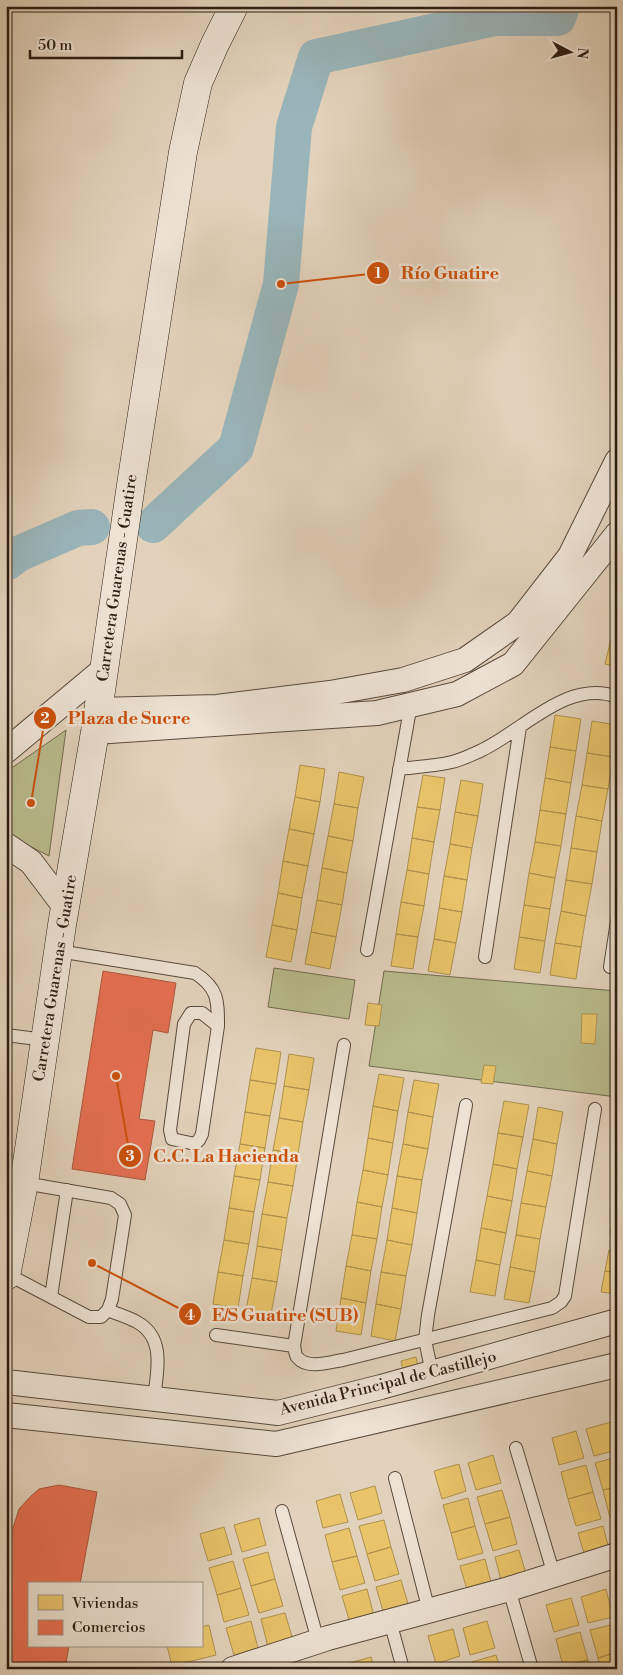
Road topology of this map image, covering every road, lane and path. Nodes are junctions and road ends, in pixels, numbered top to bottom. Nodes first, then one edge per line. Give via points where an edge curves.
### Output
1 (234, 6) edge
2 (617, 461) edge
3 (617, 534) edge
4 (103, 670) junction
5 (617, 697) edge
6 (411, 704) junction
7 (96, 721) junction
8 (520, 727) junction
9 (6, 751) edge
10 (399, 769) junction
11 (6, 845) edge
12 (65, 907) junction
13 (617, 921) edge
14 (367, 950) dead end
15 (58, 951) junction
16 (485, 957) dead end
17 (610, 967) dead end
18 (218, 1026) junction
19 (6, 1035) edge
20 (45, 1040) junction
21 (344, 1045) dead end
22 (466, 1105) dead end
23 (594, 1109) dead end
24 (24, 1183) junction
25 (67, 1190) junction
26 (6, 1275) edge
27 (51, 1297) junction
28 (108, 1310) junction
29 (617, 1321) edge
30 (216, 1335) dead end
31 (425, 1340) junction
32 (294, 1346) junction
33 (617, 1365) edge
34 (432, 1373) junction
35 (6, 1382) edge
36 (154, 1398) junction
37 (6, 1415) edge
38 (516, 1448) dead end
39 (394, 1478) dead end
40 (282, 1511) dead end
41 (617, 1555) edge
42 (554, 1575) junction
43 (509, 1589) junction
44 (428, 1611) junction
45 (390, 1621) junction
46 (318, 1641) junction
47 (277, 1662) edge
48 (233, 1669) edge
49 (404, 1669) edge
50 (532, 1669) edge

1 - 4 main road, Carretera Guarenas - Guatire via 198,83 191,110
2 - 7 street via 570,556 518,623 465,660 403,680 330,693
3 - 6 street via 513,664 457,694
4 - 7 main road, Carretera Guarenas - Guatire
4 - 9 street
5 - 8 lane via 606,693 586,693 559,702
6 - 7 street via 377,713
6 - 10 lane
7 - 12 main road, Carretera Guarenas - Guatire
8 - 10 lane via 483,750 453,762
8 - 16 lane
10 - 14 lane
11 - 12 street via 31,862
12 - 15 main road, Carretera Guarenas - Guatire
13 - 17 lane
15 - 18 lane via 195,973 208,982 214,992
15 - 20 main road, Carretera Guarenas - Guatire
18 - 18 lane via 202,1134 195,1144 177,1142 172,1139 170,1130 184,1024 191,1013 202,1013
19 - 20 lane
20 - 24 main road, Carretera Guarenas - Guatire
21 - 32 lane
22 - 31 lane
23 - 31 lane via 565,1296 561,1302 552,1308
24 - 25 lane
24 - 26 main road, Carretera Guarenas - Guatire
25 - 27 lane
25 - 28 lane via 111,1198 120,1204 125,1215
26 - 27 lane
27 - 28 lane via 89,1317 100,1316
28 - 36 lane via 139,1323 156,1344 159,1355
29 - 34 street, Avenida Principal de Castillejo
30 - 32 lane
31 - 32 lane via 320,1364 306,1363 297,1357
31 - 34 lane
33 - 37 street, Avenida Principal de Castillejo via 276,1444
34 - 36 street, Avenida Principal de Castillejo via 278,1413
35 - 36 street, Avenida Principal de Castillejo
38 - 42 lane
39 - 44 lane
40 - 46 lane
41 - 42 street
42 - 43 street
43 - 44 street
43 - 50 lane
44 - 45 street
45 - 46 street
45 - 49 lane
46 - 47 street
47 - 48 street

